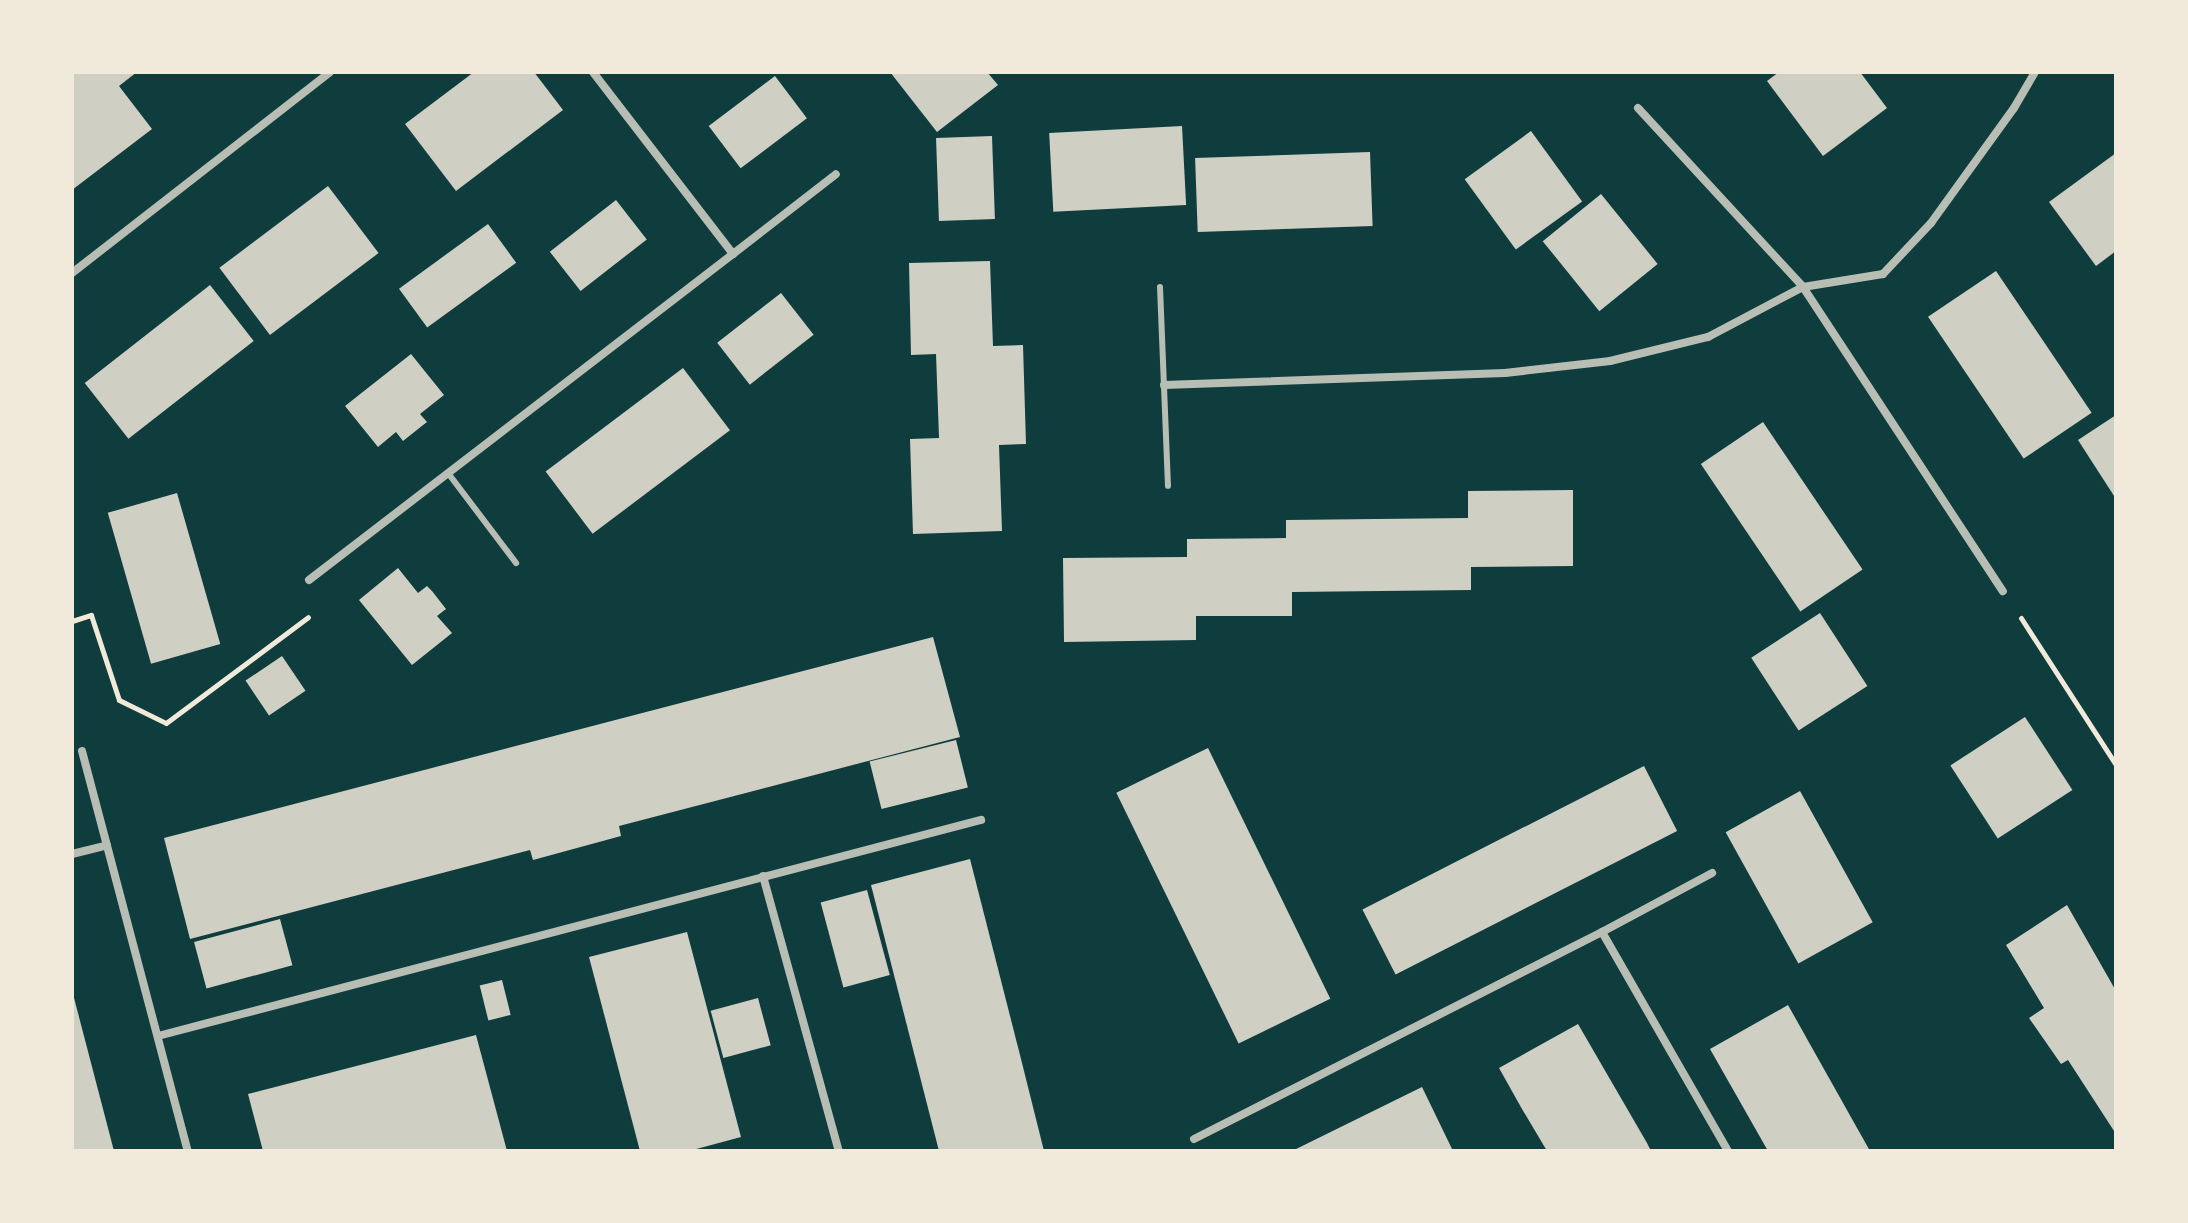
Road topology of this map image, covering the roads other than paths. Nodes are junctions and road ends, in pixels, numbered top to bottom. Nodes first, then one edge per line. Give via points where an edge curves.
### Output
1 (330, 72) edge
2 (593, 72) edge
3 (2035, 72) edge
4 (1638, 108) dead end
5 (836, 174) dead end
6 (733, 254) junction
7 (72, 273) edge
8 (1160, 287) dead end
9 (1803, 287) junction
10 (1164, 385) junction
11 (448, 473) junction
12 (1168, 486) dead end
13 (516, 563) dead end
14 (309, 580) road end
15 (2003, 591) road end
16 (82, 751) dead end
17 (981, 820) dead end
18 (107, 845) junction
19 (72, 854) edge
20 (1712, 873) dead end
21 (763, 876) junction
22 (1602, 932) junction
23 (158, 1036) junction
24 (1194, 1139) dead end
25 (188, 1151) edge
26 (839, 1151) edge
27 (1728, 1151) edge

1 - 7 street
2 - 6 street
3 - 9 street via 1931,223 1883,274
4 - 9 street
5 - 6 street
6 - 11 street
8 - 10 lane
9 - 10 street via 1708,337 1610,361 1505,373
9 - 15 street
10 - 12 lane
11 - 13 lane
11 - 14 street
16 - 18 street
17 - 21 street
18 - 19 street
18 - 23 street
20 - 22 street
21 - 23 street
21 - 26 street
22 - 24 street
22 - 27 street
23 - 25 street

